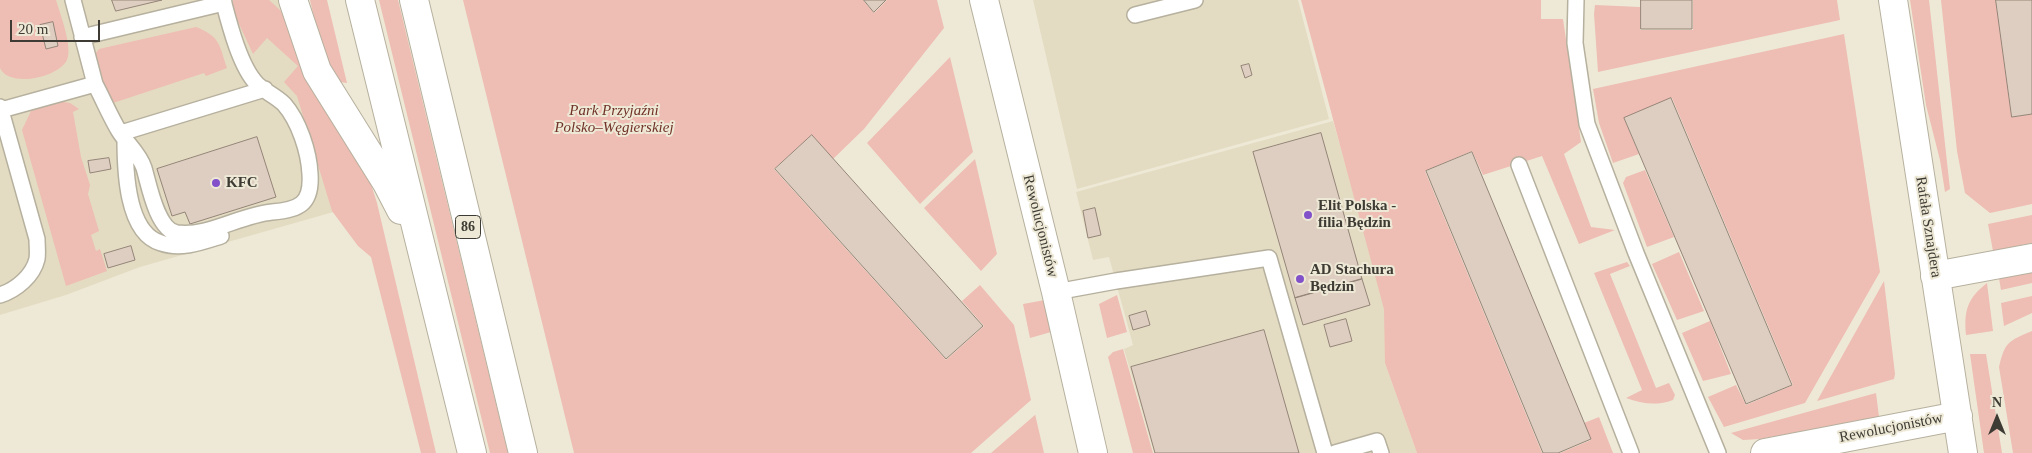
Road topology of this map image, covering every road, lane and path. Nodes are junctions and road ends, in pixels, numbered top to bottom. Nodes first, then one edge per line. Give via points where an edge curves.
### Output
1 (73, 0) edge
2 (293, 0) edge
3 (360, 0) edge
4 (414, 0) edge
5 (984, 0) edge
6 (1195, 0) edge
7 (1576, 0) edge
8 (1893, 0) edge
9 (224, 1) edge
10 (1135, 15) dead end
11 (82, 37) junction
12 (95, 84) junction
13 (265, 89) junction
14 (0, 108) edge
15 (123, 136) junction
16 (1519, 165) dead end
17 (286, 211) junction
18 (424, 257) junction
19 (2032, 258) edge
20 (1935, 276) junction
21 (1056, 292) junction
22 (0, 295) edge
23 (1958, 416) junction
24 (472, 453) edge
25 (523, 453) edge
26 (1093, 453) edge
27 (1325, 453) edge
28 (1335, 453) edge
29 (1381, 453) edge
30 (1632, 453) edge
31 (1718, 453) edge
32 (1765, 453) edge
33 (1963, 453) edge

1 - 11 lane
2 - 18 street via 318,71 387,183
3 - 18 street
4 - 25 street, 86
5 - 21 street, Rewolucjonistów
6 - 10 lane
7 - 31 lane via 1576,44 1587,124
8 - 20 street, Rafała Sznajdera
9 - 11 lane
9 - 13 lane via 245,65 257,84
11 - 12 lane
12 - 14 lane
12 - 15 lane
13 - 15 lane
13 - 17 lane via 292,115 309,162 311,181 307,199 298,208
14 - 22 lane via 37,238 37,260 27,279
15 - 17 lane via 136,152 161,220 171,231 196,232 253,215
15 - 17 lane via 128,192 134,212 147,234 159,243 174,246 196,244
16 - 30 lane
18 - 24 street
19 - 20 street
20 - 23 street, Rafała Sznajdera
21 - 26 street, Rewolucjonistów
21 - 27 lane via 1269,258
23 - 32 street, Rewolucjonistów
23 - 33 street, Rafała Sznajdera
28 - 29 lane via 1377,441

